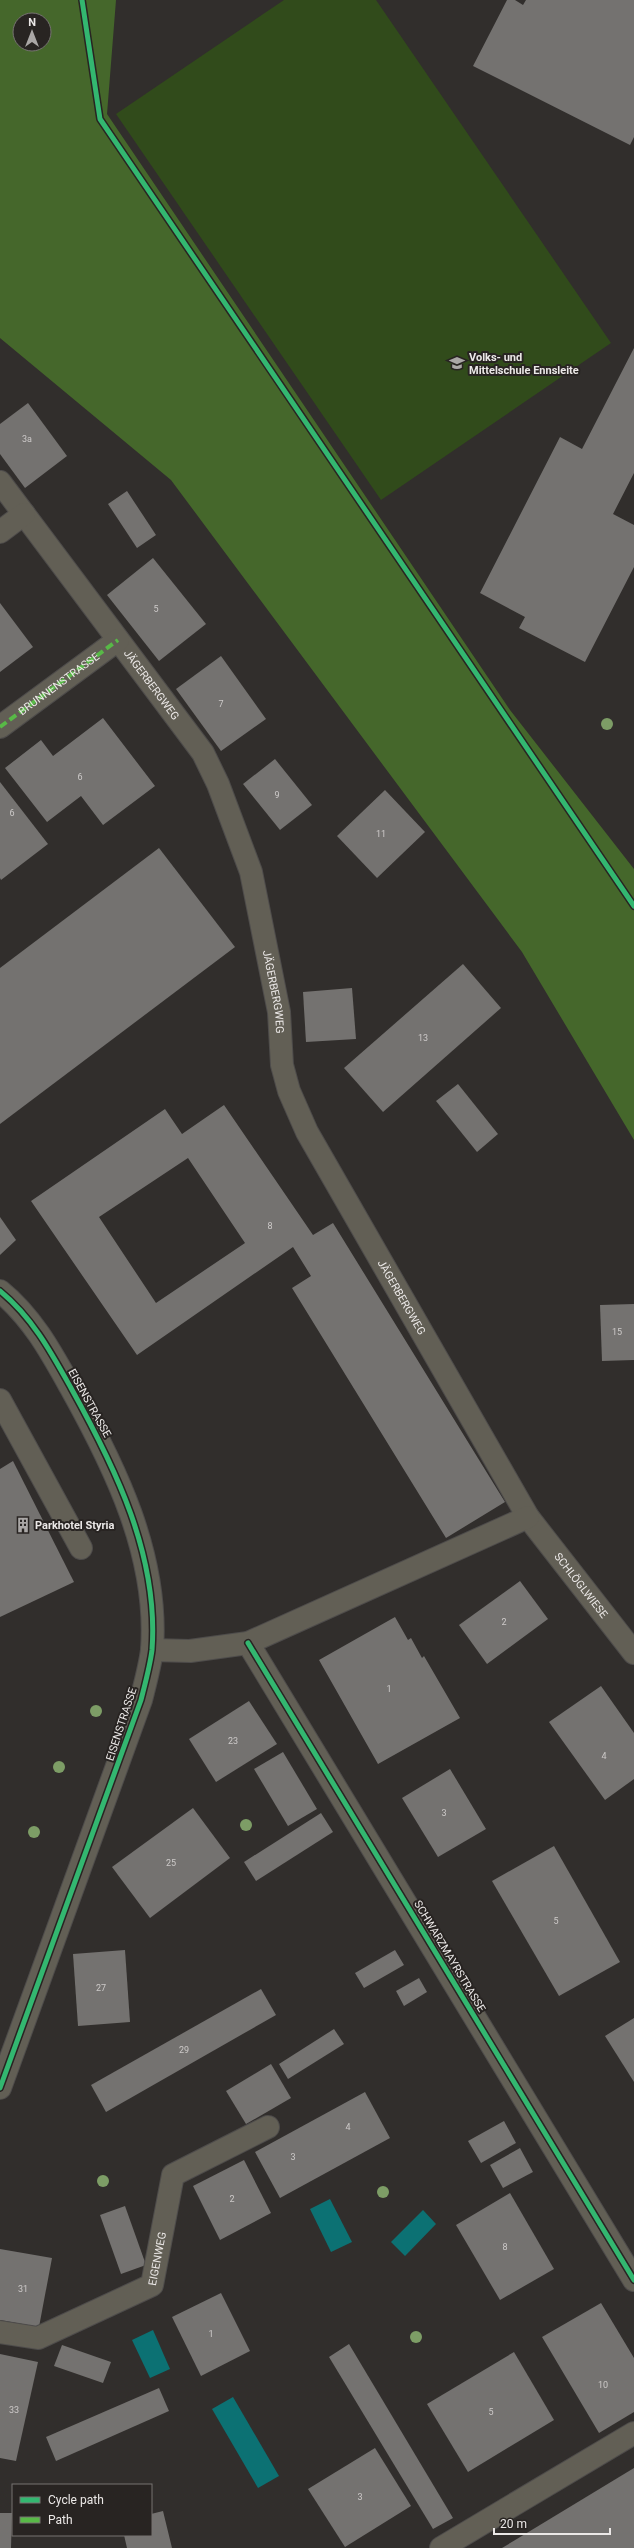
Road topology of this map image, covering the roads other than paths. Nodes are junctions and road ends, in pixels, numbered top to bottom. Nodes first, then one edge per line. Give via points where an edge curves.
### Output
1 (0, 482) edge
2 (24, 514) junction
3 (0, 532) edge
4 (118, 640) junction
5 (0, 727) edge
6 (0, 1291) edge
7 (0, 1400) edge
8 (528, 1517) junction
9 (81, 1548) dead end
10 (248, 1643) junction
11 (152, 1650) junction
12 (634, 1653) edge
13 (0, 2088) edge
14 (268, 2127) dead end
15 (634, 2280) edge
16 (0, 2332) edge
17 (634, 2433) edge
18 (441, 2548) edge

1 - 2 street, JÄGERBERGWEG
2 - 3 street
2 - 4 street, JÄGERBERGWEG
4 - 5 street, BRUNNENSTRASSE
4 - 8 street, JÄGERBERGWEG via 202,753 218,784 251,872 279,1012 282,1065 289,1091 307,1132
6 - 11 street, EISENSTRASSE via 13,1301 38,1331 101,1441 125,1498 142,1552 150,1600
7 - 9 street
8 - 10 street
8 - 12 street, SCHLÖGLWIESE
10 - 11 street via 190,1651
10 - 15 street, SCHWARZMAYRSTRASSE
11 - 13 street, EISENSTRASSE via 136,1715
14 - 16 street, EIGENWEG via 173,2175 152,2285 38,2338
17 - 18 street

